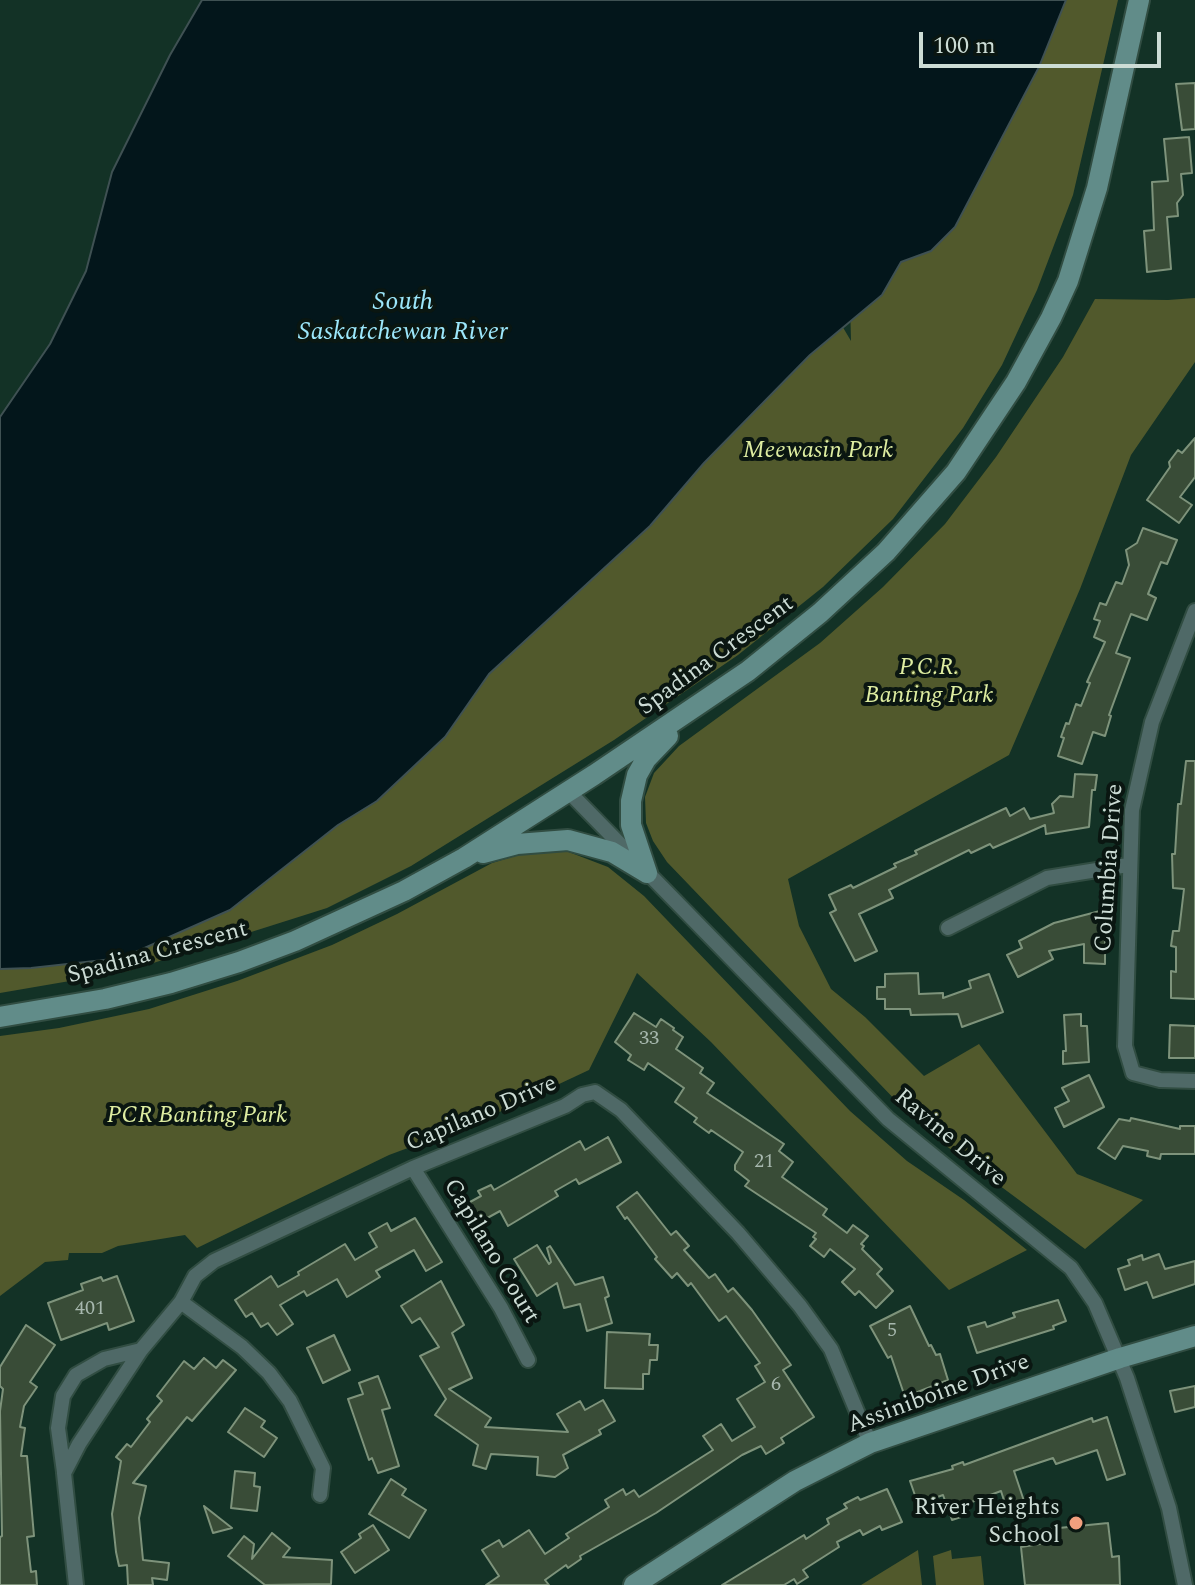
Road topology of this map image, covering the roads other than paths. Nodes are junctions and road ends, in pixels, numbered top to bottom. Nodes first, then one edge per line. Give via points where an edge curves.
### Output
1 (1139, 0) edge
2 (1195, 611) edge
3 (695, 708) junction
4 (569, 792) junction
5 (464, 858) junction
6 (1128, 865) junction
7 (647, 873) junction
8 (948, 928) dead end
9 (0, 1017) edge
10 (1195, 1081) edge
11 (413, 1168) junction
12 (181, 1302) junction
13 (1195, 1336) edge
14 (141, 1350) junction
15 (1120, 1358) junction
16 (528, 1360) dead end
17 (870, 1443) junction
18 (64, 1473) junction
19 (320, 1495) dead end
20 (76, 1585) edge
21 (634, 1585) edge
22 (1185, 1585) edge

1 - 3 street, Spadina Crescent via 1097,188 1072,269 1016,382 956,472 886,552 820,613
2 - 6 street, Columbia Drive via 1152,722 1132,810
3 - 4 street, Spadina Crescent
3 - 7 street via 646,759 633,787 631,825
4 - 5 street, Spadina Crescent
4 - 7 street, Ravine Drive
5 - 7 street via 517,844 568,840 612,852
5 - 9 street, Spadina Crescent via 351,917 240,961 105,999
6 - 8 street via 1047,878
6 - 10 street, Columbia Drive via 1125,1046 1133,1073
7 - 15 street, Ravine Drive via 888,1119 1071,1268 1095,1303
11 - 12 street, Capilano Drive via 214,1261 195,1276
11 - 16 street, Capilano Court
11 - 17 street, Capilano Drive via 582,1095 595,1092 609,1100 738,1233 800,1306 831,1349
12 - 14 street, Capilano Drive
12 - 19 street via 242,1347 290,1401 323,1468
13 - 15 street, Assiniboine Drive
14 - 18 street, Capilano Drive
14 - 18 street via 104,1359 76,1375 63,1396 58,1428
15 - 17 street, Assiniboine Drive
15 - 22 street, Ravine Drive via 1169,1508
17 - 21 street, Assiniboine Drive via 795,1481
18 - 20 street

